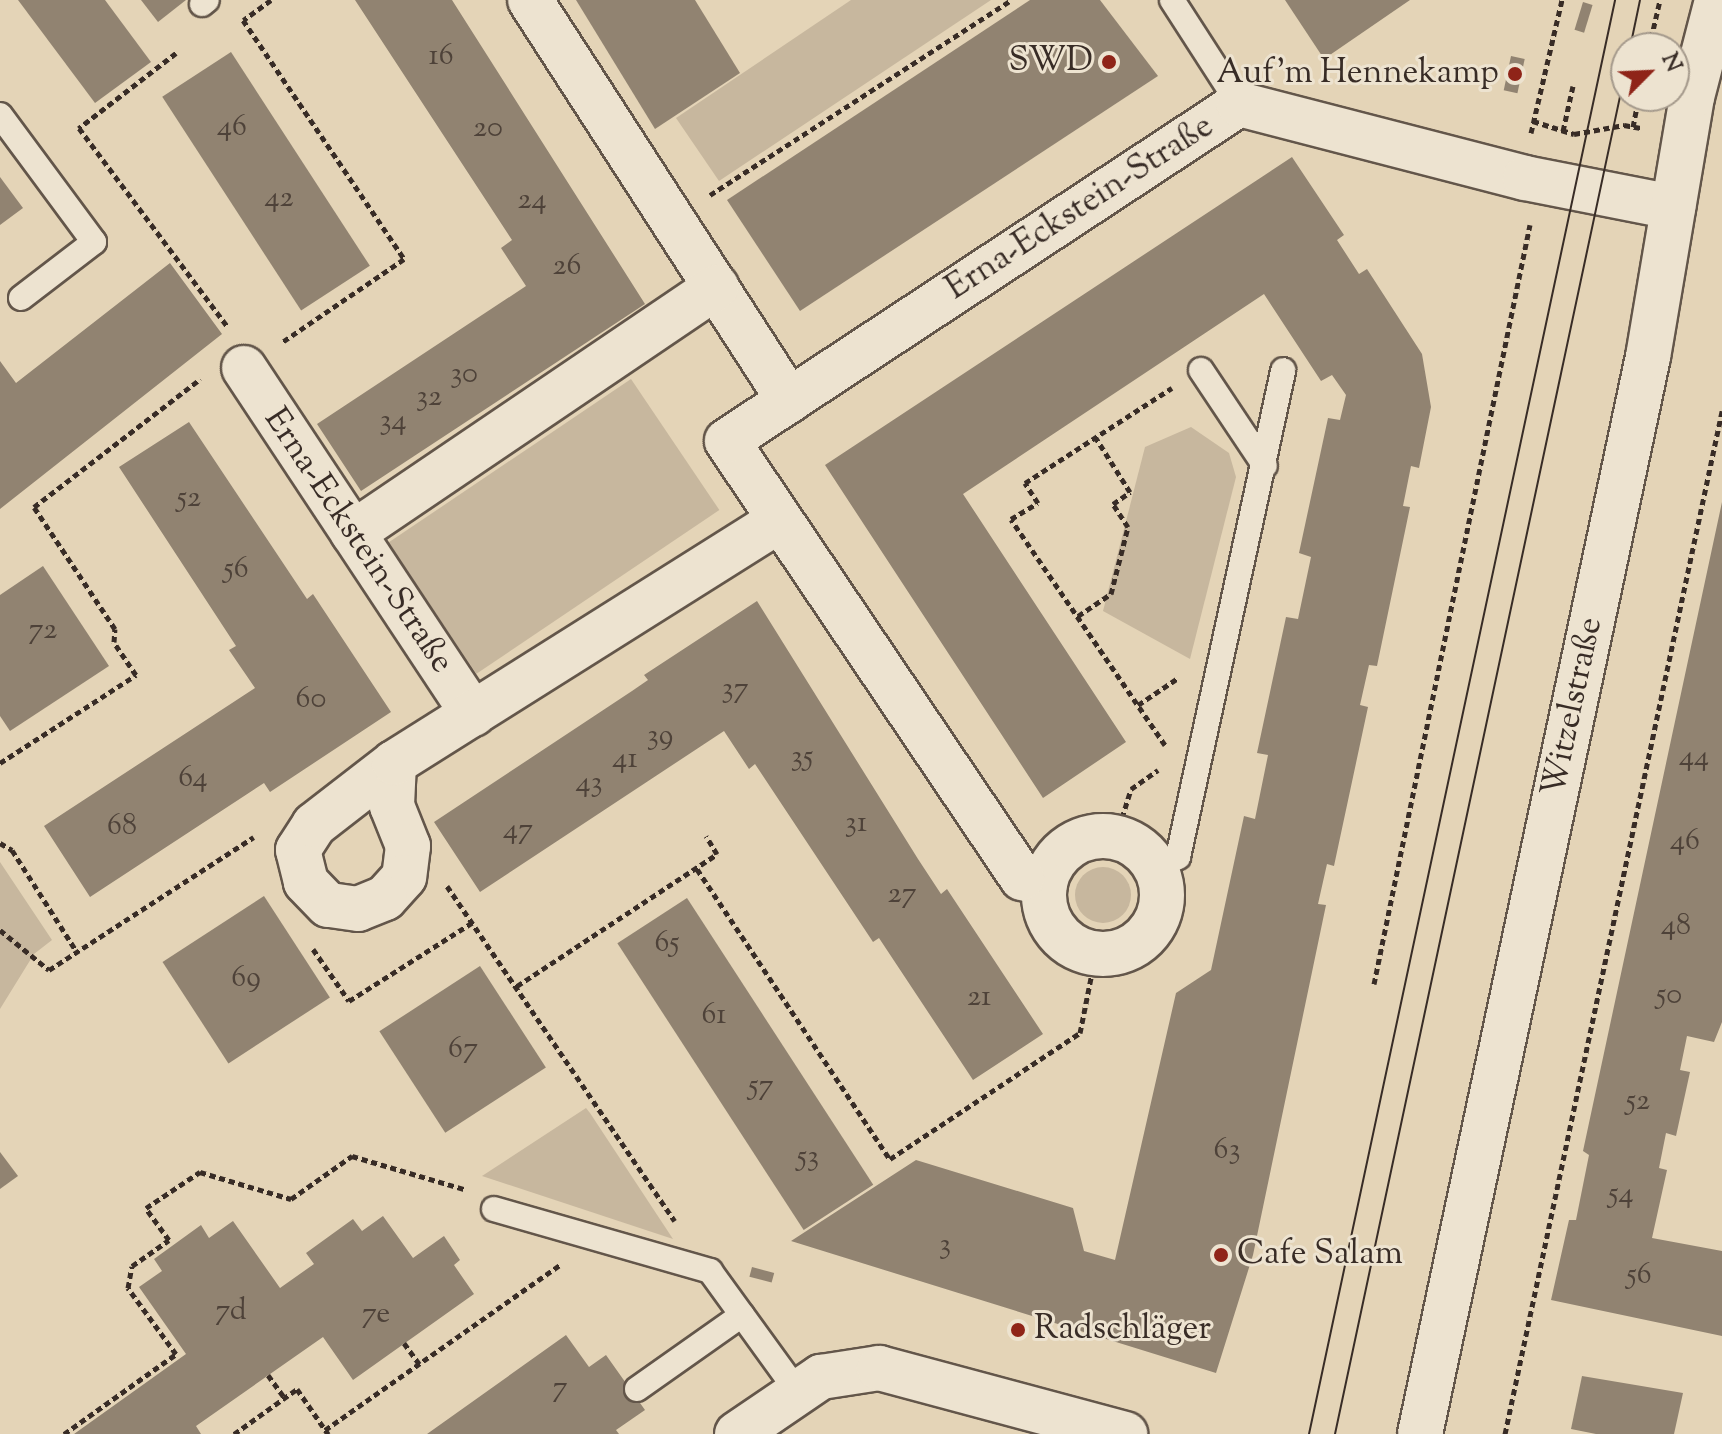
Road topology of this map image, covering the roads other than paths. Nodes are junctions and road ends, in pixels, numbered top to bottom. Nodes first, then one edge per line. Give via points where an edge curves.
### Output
1 (530, 0) edge
2 (1172, 0) edge
3 (1717, 0) edge
4 (1239, 104) junction
5 (0, 115) edge
6 (1673, 207) junction
7 (716, 287) junction
8 (21, 298) dead end
9 (244, 368) road end
10 (1201, 370) road end
11 (1283, 370) dead end
12 (789, 400) junction
13 (1265, 466) junction
14 (780, 520) junction
15 (353, 533) junction
16 (473, 714) junction
17 (394, 763) junction
18 (1155, 869) junction
19 (1045, 884) junction
20 (494, 1209) road end
21 (742, 1315) junction
22 (637, 1389) dead end
23 (797, 1391) junction
24 (1416, 1427) edge
25 (737, 1434) edge
26 (1125, 1434) edge

1 - 7 street
2 - 4 lane
3 - 6 street, Witzelstraße via 1692,97
4 - 6 street, Erna-Eckstein-Straße via 1525,178
4 - 12 street, Erna-Eckstein-Straße
5 - 8 lane via 94,242
6 - 24 street, Witzelstraße via 1648,357
7 - 12 street
7 - 15 street
9 - 15 street, Erna-Eckstein-Straße
10 - 13 lane
11 - 13 lane
12 - 14 street, Erna-Eckstein-Straße via 727,441
13 - 18 lane via 1178,857
14 - 16 street
14 - 19 street, Erna-Eckstein-Straße via 1022,878
15 - 16 street, Erna-Eckstein-Straße
16 - 17 street
17 - 17 street via 392,806 408,846 404,877 385,898 358,909 328,905 306,882 298,850 314,825
18 - 19 street via 1136,845 1116,837 1075,842 1058,855
18 - 19 street via 1162,900 1157,920 1127,949 1096,953 1070,944 1047,915
20 - 21 lane via 710,1271
21 - 22 lane
21 - 23 lane
23 - 25 street
23 - 26 street via 821,1377 879,1368

